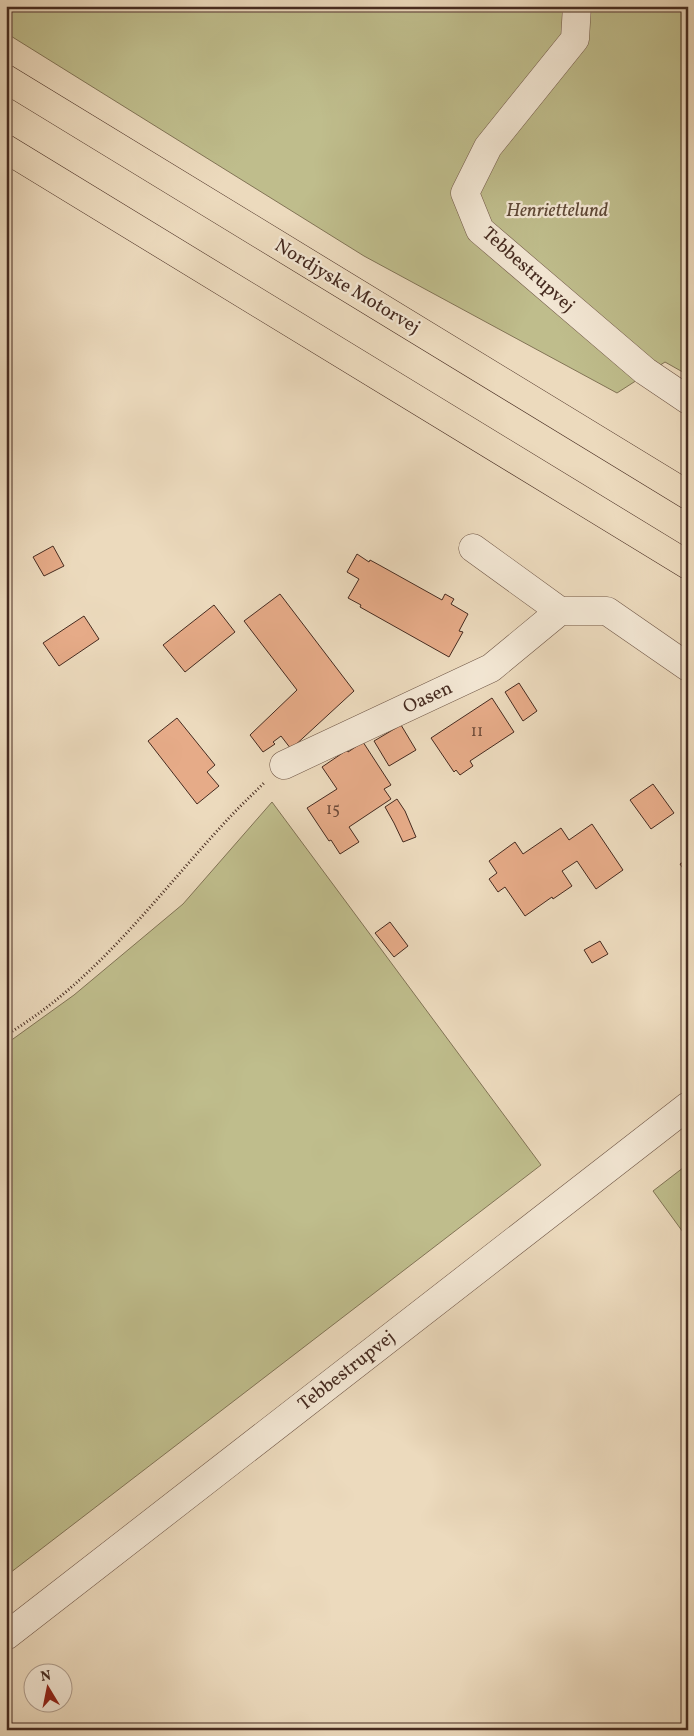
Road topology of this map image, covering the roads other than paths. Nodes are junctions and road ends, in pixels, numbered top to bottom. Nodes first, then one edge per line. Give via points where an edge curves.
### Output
1 (577, 6) edge
2 (6, 79) edge
3 (6, 149) edge
4 (688, 400) edge
5 (688, 495) edge
6 (473, 548) dead end
7 (688, 565) edge
8 (560, 612) junction
9 (688, 667) edge
10 (284, 765) road end
11 (688, 1106) edge
12 (6, 1636) edge

1 - 4 street, Tebbestrupvej via 575,39 488,147 465,193 480,230 645,372
2 - 5 highway, Nordjyske Motorvej
3 - 7 highway
6 - 8 street
8 - 9 street via 607,611
8 - 10 street, Oasen via 491,668
11 - 12 street, Tebbestrupvej

